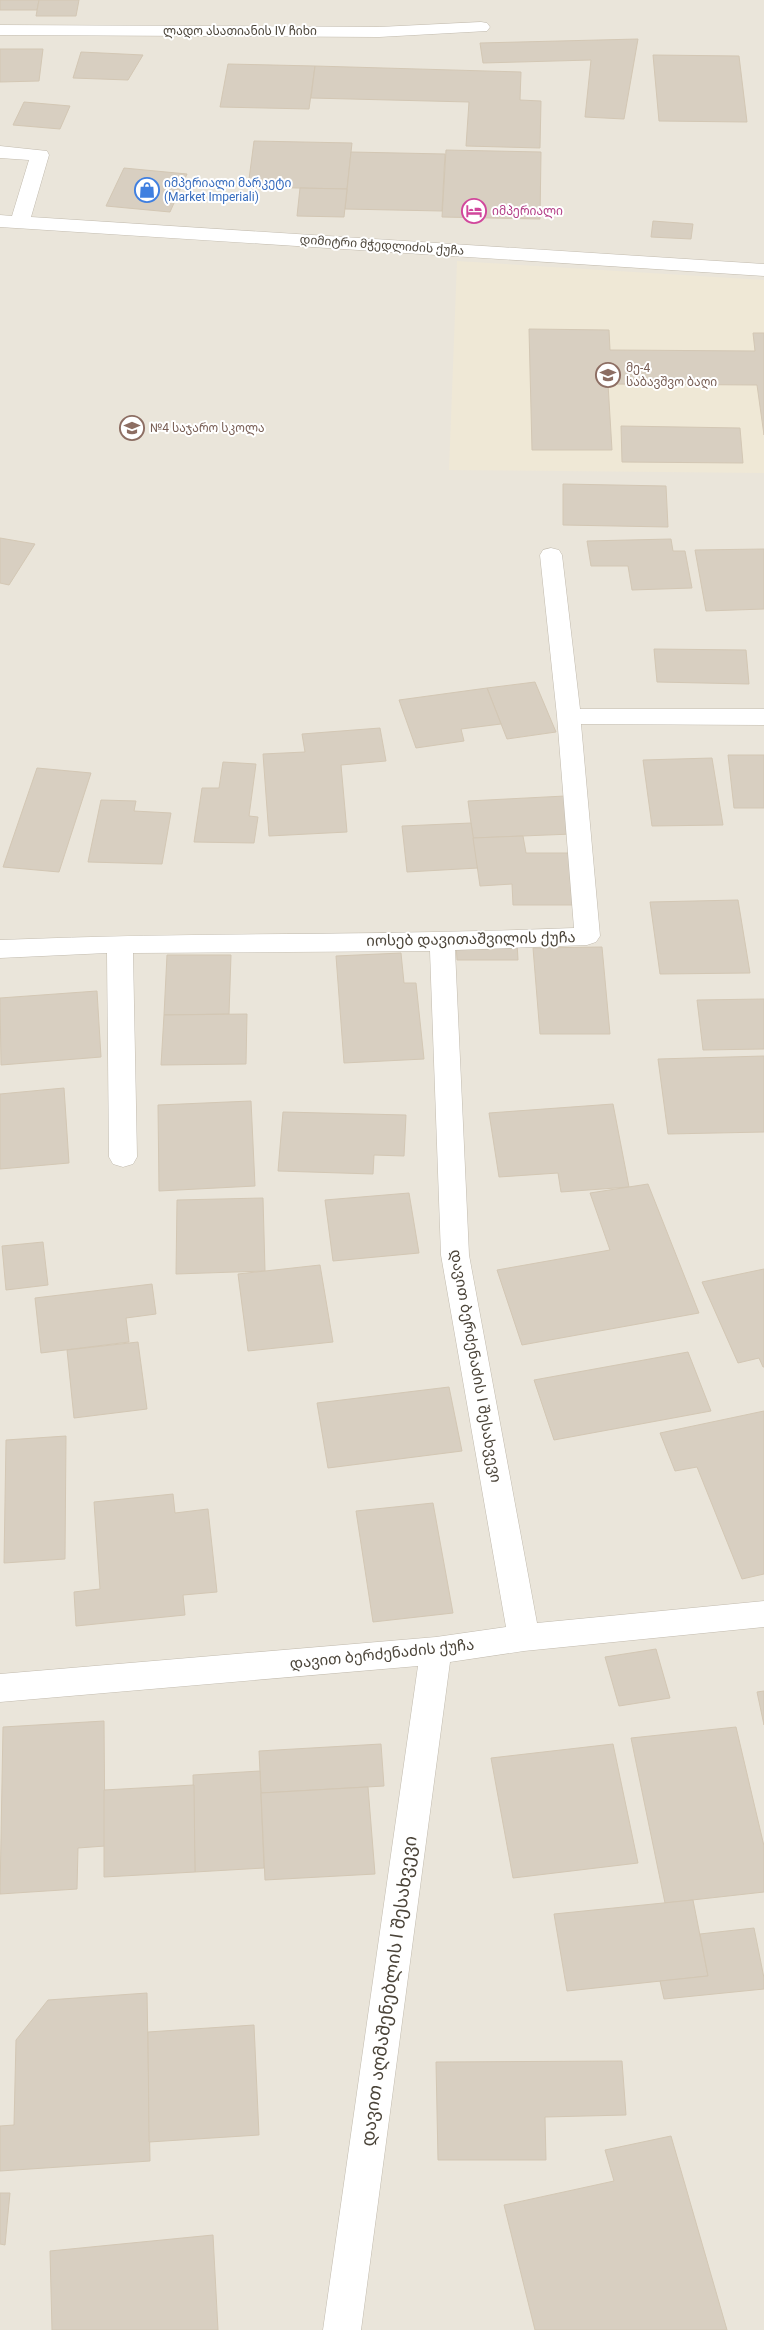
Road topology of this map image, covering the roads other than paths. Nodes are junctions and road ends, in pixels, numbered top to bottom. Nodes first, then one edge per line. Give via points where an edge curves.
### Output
1 (481, 27) dead end
2 (0, 30) edge
3 (0, 152) edge
4 (0, 221) edge
5 (20, 222) junction
6 (764, 270) edge
7 (551, 555) dead end
8 (569, 716) junction
9 (764, 717) edge
10 (442, 942) junction
11 (120, 944) junction
12 (0, 948) edge
13 (123, 1157) dead end
14 (764, 1614) edge
15 (524, 1638) junction
16 (436, 1651) junction
17 (0, 1688) edge
18 (342, 2330) edge

1 - 2 street, ლადო ასათიანის IV ჩიხი via 379,32
3 - 5 street via 40,155
4 - 5 street, დიმიტრი მჭედლიძის ქუჩა
5 - 6 street, დიმიტრი მჭედლიძის ქუჩა
7 - 8 street
8 - 9 street
8 - 10 street, იოსებ დავითაშვილის ქუჩა via 587,936
10 - 11 street, იოსებ დავითაშვილის ქუჩა
10 - 15 street, დავით ბერძენაძის I შესახვევი via 455,1255
11 - 12 street, იოსებ დავითაშვილის ქუჩა
11 - 13 street
14 - 15 street, დავით ბერძენაძის ქუჩა
15 - 16 street, დავით ბერძენაძის ქუჩა
16 - 17 street, დავით ბერძენაძის ქუჩა
16 - 18 street, დავით აღმაშენებლის I შესახვევი

